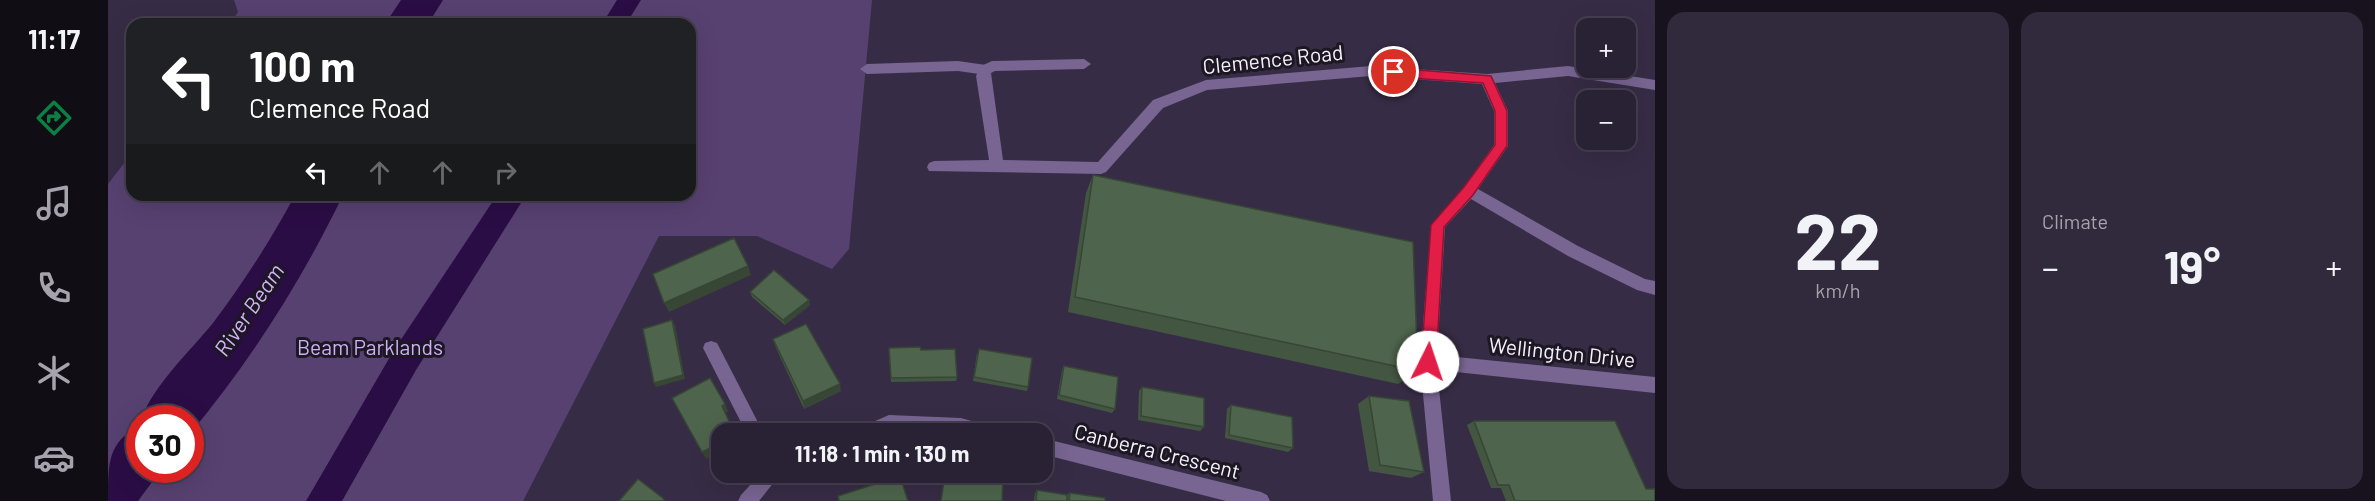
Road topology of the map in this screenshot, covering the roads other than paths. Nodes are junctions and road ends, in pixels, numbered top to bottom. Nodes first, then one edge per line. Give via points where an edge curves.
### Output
1 (1084, 64) dead end
2 (867, 69) dead end
3 (986, 70) junction
4 (1487, 79) junction
5 (1655, 85) edge
6 (997, 166) junction
7 (934, 167) dead end
8 (1469, 191) junction
9 (1655, 288) edge
10 (711, 348) dead end
11 (1429, 369) junction
12 (1412, 372) edge
13 (1655, 385) edge
14 (750, 423) edge
15 (1053, 449) edge
16 (764, 483) edge
17 (747, 501) edge
18 (1262, 501) edge
19 (1442, 501) edge

1 - 3 street via 992,66
2 - 3 street via 958,66
3 - 6 street via 983,76
4 - 5 street, Clemence Road via 1568,71
4 - 6 street, Clemence Road via 1371,71 1206,85 1158,104 1101,168
4 - 8 street via 1501,111 1501,146
6 - 7 street, Clemence Road
8 - 9 street via 1573,251
8 - 11 street via 1438,225
10 - 14 street
11 - 12 street, Wellington Drive
11 - 13 street, Wellington Drive
11 - 19 street
15 - 18 street, Canberra Crescent
16 - 17 street

